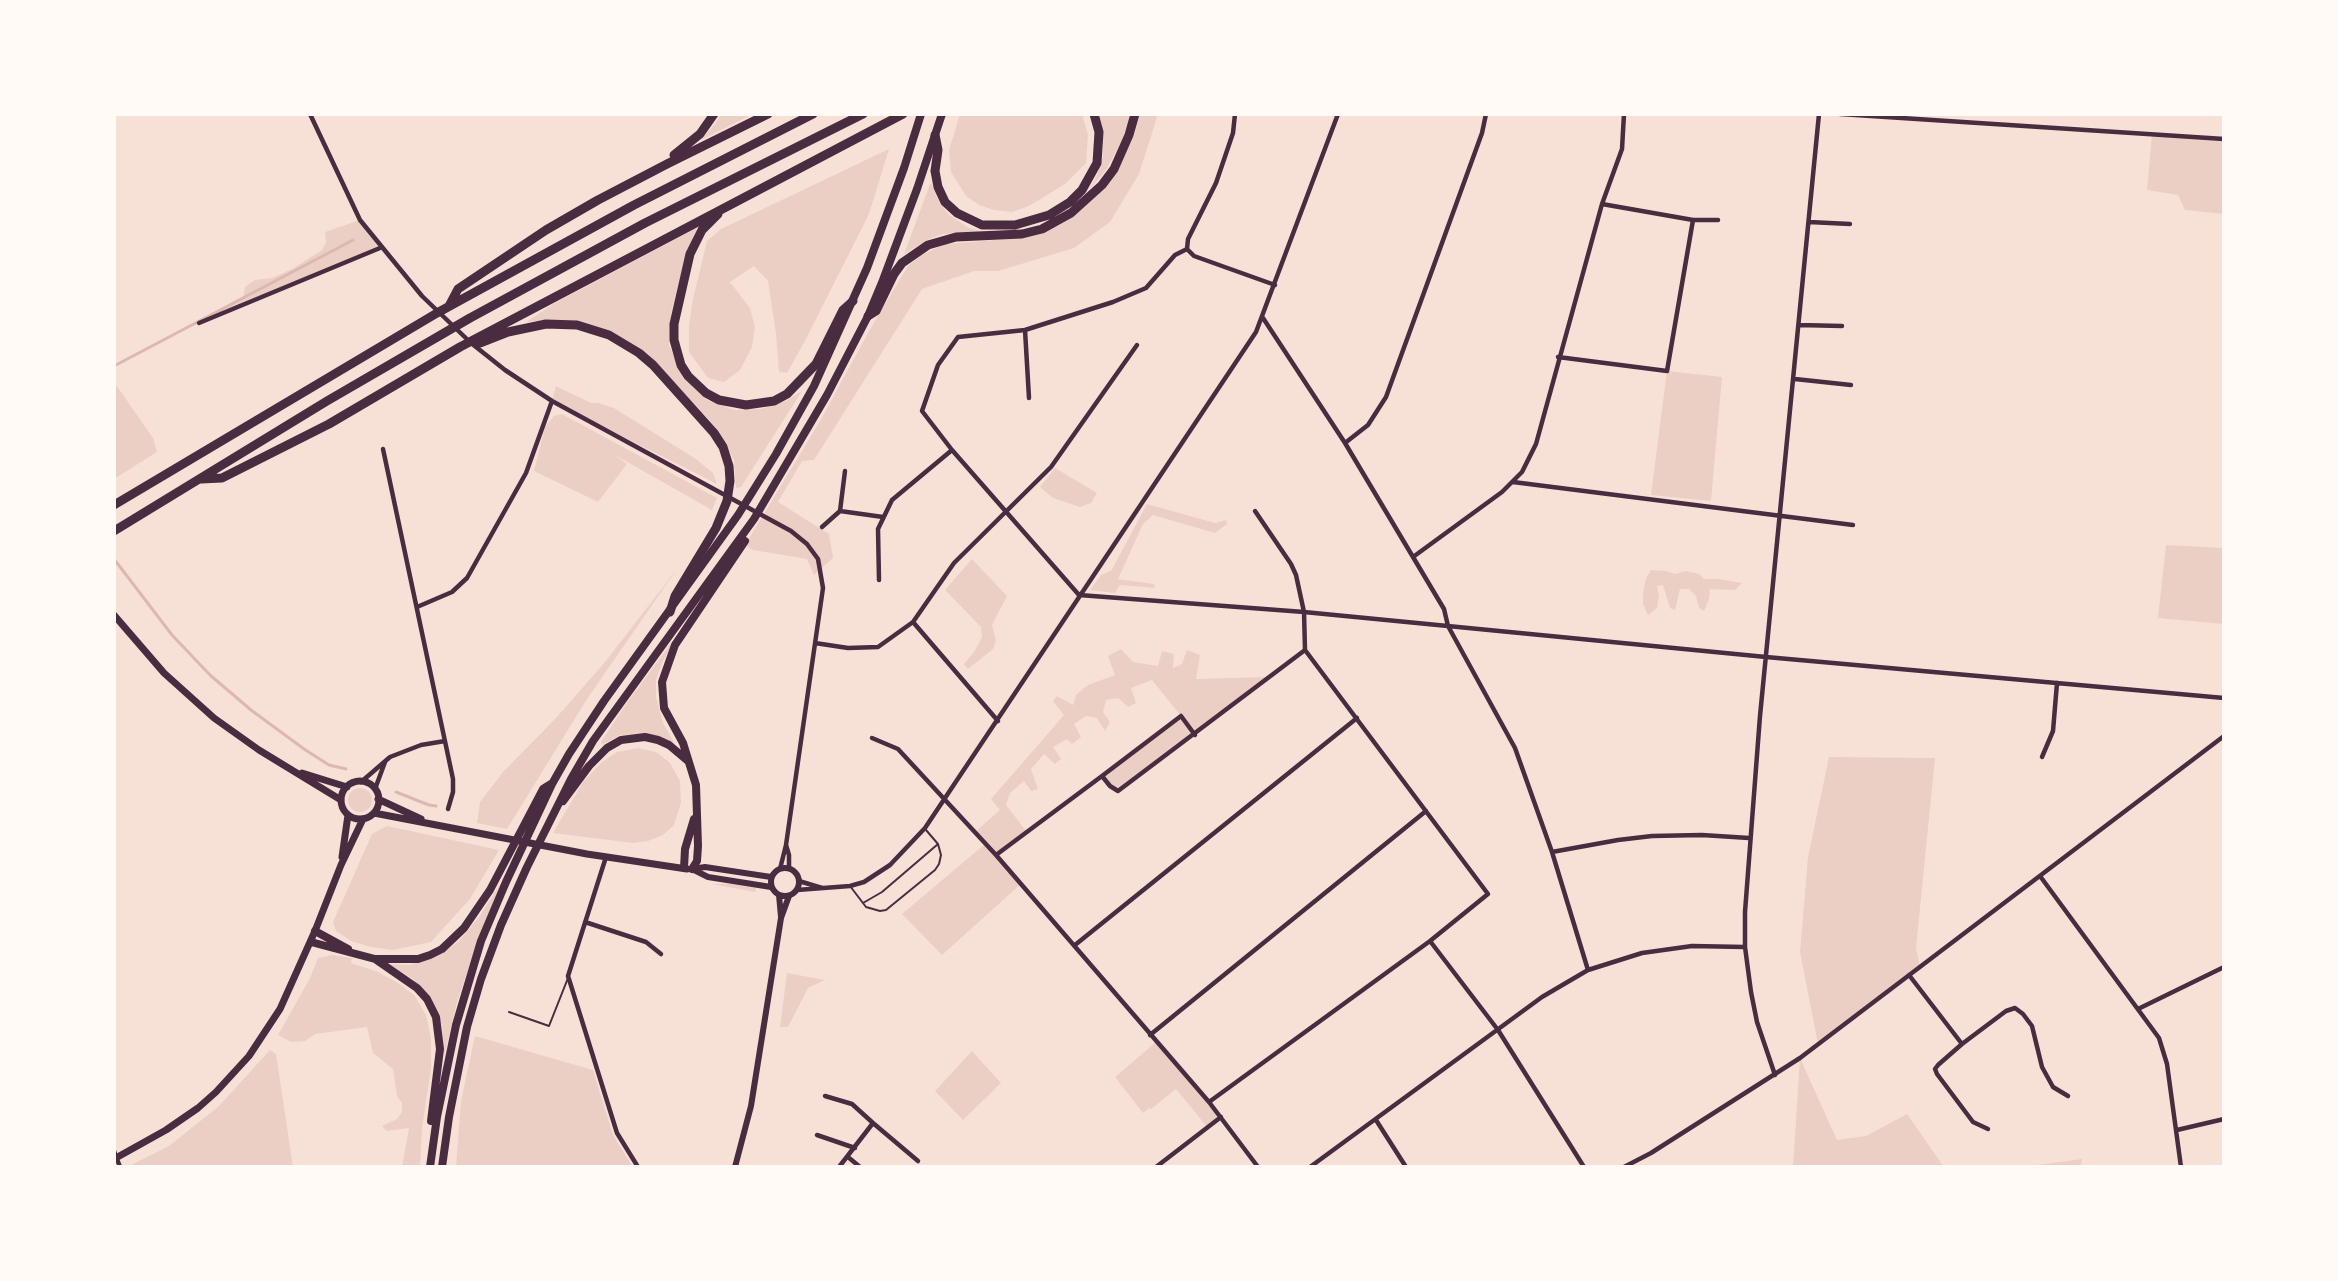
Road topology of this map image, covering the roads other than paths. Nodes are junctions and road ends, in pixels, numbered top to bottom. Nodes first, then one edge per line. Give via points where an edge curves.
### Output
1 (310, 114) edge
2 (714, 114) edge
3 (768, 114) edge
4 (813, 114) edge
5 (863, 114) edge
6 (903, 114) edge
7 (921, 114) edge
8 (942, 114) edge
9 (1094, 114) edge
10 (1135, 114) edge
11 (1235, 114) edge
12 (1338, 114) edge
13 (1486, 114) edge
14 (1624, 114) edge
15 (1820, 114) edge
16 (1840, 114) edge
17 (935, 135) junction
18 (2224, 139) edge
19 (667, 164) junction
20 (730, 204) junction
21 (1602, 204) junction
22 (1693, 220) junction
23 (1718, 220) dead end
24 (1809, 222) junction
25 (1850, 224) dead end
26 (380, 248) junction
27 (1187, 249) junction
28 (1275, 285) junction
29 (853, 301) junction
30 (449, 306) junction
31 (868, 316) junction
32 (1263, 318) junction
33 (199, 323) dead end
34 (1799, 325) junction
35 (1842, 326) dead end
36 (1025, 330) junction
37 (1137, 345) dead end
38 (460, 347) junction
39 (1558, 357) junction
40 (1795, 379) junction
41 (1851, 385) dead end
42 (1029, 398) dead end
43 (552, 401) junction
44 (1345, 443) junction
45 (383, 449) dead end
46 (952, 450) junction
47 (845, 471) dead end
48 (198, 479) junction
49 (1512, 482) junction
50 (114, 506) edge
51 (840, 511) junction
52 (1255, 511) dead end
53 (1007, 512) junction
54 (1779, 516) junction
55 (883, 517) junction
56 (753, 522) junction
57 (1853, 525) dead end
58 (822, 527) dead end
59 (114, 531) edge
60 (1413, 557) junction
61 (879, 580) dead end
62 (1079, 595) junction
63 (417, 607) junction
64 (669, 612) junction
65 (1304, 612) junction
66 (114, 615) edge
67 (914, 622) junction
68 (1448, 626) junction
69 (815, 643) junction
70 (1305, 650) junction
71 (1766, 657) junction
72 (2057, 683) junction
73 (2224, 698) edge
74 (1357, 718) junction
75 (998, 721) junction
76 (1195, 735) junction
77 (2224, 736) edge
78 (872, 738) dead end
79 (445, 741) junction
80 (2042, 757) dead end
81 (385, 762) junction
82 (690, 763) junction
83 (294, 770) junction
84 (1102, 776) junction
85 (361, 782) junction
86 (346, 787) junction
87 (375, 789) junction
88 (378, 799) junction
89 (341, 800) junction
90 (944, 800) junction
91 (558, 806) junction
92 (448, 809) dead end
93 (1426, 811) junction
94 (374, 813) junction
95 (348, 815) junction
96 (696, 816) junction
97 (363, 819) junction
98 (432, 824) junction
99 (925, 828) junction
100 (1749, 838) junction
101 (938, 844) junction
102 (786, 845) junction
103 (1552, 852) junction
104 (996, 855) junction
105 (606, 857) junction
106 (510, 863) junction
107 (341, 866) junction
108 (789, 868) junction
109 (688, 869) junction
110 (780, 869) junction
111 (2040, 876) junction
112 (771, 877) junction
113 (799, 881) junction
114 (850, 886) junction
115 (771, 887) junction
116 (824, 889) junction
117 (796, 890) junction
118 (779, 896) junction
119 (789, 896) junction
120 (863, 903) junction
121 (781, 918) junction
122 (585, 922) junction
123 (315, 931) junction
124 (1430, 941) junction
125 (311, 942) junction
126 (1075, 945) junction
127 (1744, 947) junction
128 (353, 952) junction
129 (661, 954) dead end
130 (375, 959) junction
131 (2224, 967) edge
132 (1588, 970) junction
133 (1909, 975) junction
134 (568, 976) junction
135 (2138, 1009) junction
136 (509, 1012) dead end
137 (1498, 1030) junction
138 (1150, 1035) junction
139 (1962, 1044) junction
140 (1775, 1075) junction
141 (825, 1096) dead end
142 (2068, 1096) dead end
143 (1209, 1102) junction
144 (1221, 1117) junction
145 (2224, 1119) edge
146 (1376, 1120) junction
147 (873, 1123) junction
148 (1988, 1129) dead end
149 (2177, 1130) junction
150 (434, 1133) junction
151 (817, 1135) dead end
152 (855, 1148) junction
153 (115, 1156) edge
154 (848, 1157) junction
155 (918, 1161) dead end
156 (120, 1167) edge
157 (430, 1167) edge
158 (442, 1167) edge
159 (638, 1167) edge
160 (735, 1167) edge
161 (839, 1167) edge
162 (860, 1167) edge
163 (1156, 1167) edge
164 (1258, 1167) edge
165 (1311, 1167) edge
166 (1406, 1167) edge
167 (1584, 1167) edge
168 (1624, 1167) edge
169 (2181, 1167) edge

1 - 26 street via 360,220
2 - 19 highway via 700,134
3 - 19 highway
4 - 30 highway via 634,205
5 - 48 highway via 528,286
6 - 20 highway
7 - 29 highway
8 - 17 highway
9 - 17 highway via 1099,132 1097,163 1082,190 1049,215 1015,225 982,225 957,213 945,202 935,171
10 - 31 highway via 1114,169 1071,213 1042,229 1022,234 956,237 927,245 902,262 876,311
11 - 27 street via 1233,133 1216,183 1188,239
12 - 28 street
13 - 44 street via 1386,397 1368,425
14 - 21 street via 1622,149
15 - 24 street
16 - 18 street
17 - 31 highway
19 - 30 highway via 546,230 458,289
20 - 29 highway via 695,242 677,308 677,353 696,385 719,400 746,405 787,394 816,364 843,310
20 - 38 highway
21 - 22 street
21 - 39 street
22 - 23 street
22 - 39 street via 1667,370
24 - 25 street
24 - 34 street
26 - 33 street
26 - 43 street via 451,325 489,358
27 - 28 street via 1194,256
27 - 36 street via 1175,255 1146,288
28 - 32 street
29 - 64 highway via 776,454
30 - 50 highway
31 - 56 highway
32 - 44 street
32 - 62 street
34 - 35 street
34 - 40 street
36 - 42 street
36 - 46 street via 958,337 938,366 922,411
37 - 53 street via 1051,467
38 - 48 highway via 329,424 222,478
38 - 64 highway via 528,326 592,329 625,343 653,365 714,433 729,466 730,487 725,507
39 - 49 street via 1536,444 1522,472
40 - 41 street
40 - 54 street
43 - 63 street via 526,473 466,578 452,592
43 - 69 street via 738,501 807,544 818,560 823,588
44 - 60 street
45 - 63 street
46 - 53 street
46 - 55 street via 892,500
47 - 51 street
48 - 59 highway
49 - 54 street
49 - 60 street
51 - 55 street
51 - 58 street
52 - 65 street via 1291,564
53 - 62 street
53 - 67 street via 954,563
54 - 57 street
54 - 71 street
55 - 61 street via 878,529
56 - 82 highway via 753,529 675,645 662,682 664,708
56 - 91 highway via 616,707
60 - 68 street via 1444,609
62 - 65 street
62 - 75 street
63 - 79 street
64 - 106 highway via 588,724 552,784 543,789
65 - 68 street
65 - 70 street
66 - 83 main road via 186,695 240,737
67 - 69 street via 878,647
67 - 75 street
68 - 71 street
68 - 103 street via 1515,748
69 - 102 street
70 - 74 street
70 - 76 street
71 - 72 street
71 - 100 street
72 - 73 street
72 - 80 street via 2053,731
74 - 93 street
74 - 126 street
75 - 90 street
76 - 84 street via 1118,791
76 - 84 street via 1181,716
77 - 111 street
78 - 90 street via 898,749
79 - 81 street via 402,751
79 - 92 street via 453,779
81 - 85 street
81 - 87 street
82 - 91 highway via 658,740 621,740 589,766
82 - 96 highway via 696,785
83 - 86 main road
83 - 89 main road
84 - 104 street
85 - 86 main road
85 - 87 main road
86 - 89 main road
87 - 88 main road
88 - 94 main road
88 - 98 main road
89 - 95 main road
90 - 99 street
90 - 104 street
91 - 158 highway via 501,926 470,1017
93 - 124 street via 1488,894
93 - 138 street
94 - 97 main road
94 - 98 main road
95 - 97 main road
95 - 107 main road
96 - 109 highway via 685,849
96 - 109 highway via 697,861
97 - 107 main road
98 - 105 main road
99 - 101 lane
99 - 114 street via 877,876
100 - 103 street via 1652,836
100 - 127 street
101 - 120 lane via 882,892
101 - 120 lane via 940,855 935,870 886,910 873,910
102 - 108 street
102 - 110 street
103 - 132 street
104 - 126 street
105 - 109 main road
105 - 122 street
106 - 130 highway via 464,927 442,949 418,959
106 - 150 highway via 456,1025
107 - 123 main road
108 - 110 street
108 - 113 street
109 - 112 street via 705,867
109 - 115 street via 708,877
110 - 112 street
111 - 133 street
111 - 135 street
112 - 115 street
113 - 116 street
113 - 117 street
114 - 116 street
114 - 120 lane
115 - 118 street
116 - 117 street
117 - 119 street
118 - 119 street
118 - 121 street
119 - 121 street
121 - 160 street via 759,1067
122 - 129 street via 646,942
122 - 134 street
123 - 125 main road
123 - 128 highway
124 - 137 street
124 - 143 street
125 - 128 highway
125 - 153 main road via 280,1009 232,1076 198,1108 166,1130
126 - 138 street
127 - 132 street via 1692,946 1642,953
127 - 140 street via 1757,1022
128 - 130 highway
130 - 150 highway via 417,988 435,1017 440,1049 431,1121
131 - 135 street
132 - 137 street via 1542,997
133 - 139 street
133 - 140 street
134 - 136 lane via 549,1026
134 - 159 street via 617,1133
135 - 149 street via 2159,1038
137 - 146 street
137 - 167 street
138 - 143 street
139 - 142 street via 2015,1008 2032,1026 2042,1067 2053,1088
139 - 148 street via 1935,1069 1974,1122
140 - 168 street
141 - 147 street via 852,1104
143 - 144 street
144 - 163 street
144 - 164 street
145 - 149 street
146 - 165 street
146 - 166 street
147 - 152 street
147 - 155 street
149 - 169 street
150 - 157 highway
151 - 152 street
152 - 154 street
153 - 156 street
154 - 161 street
154 - 162 street

